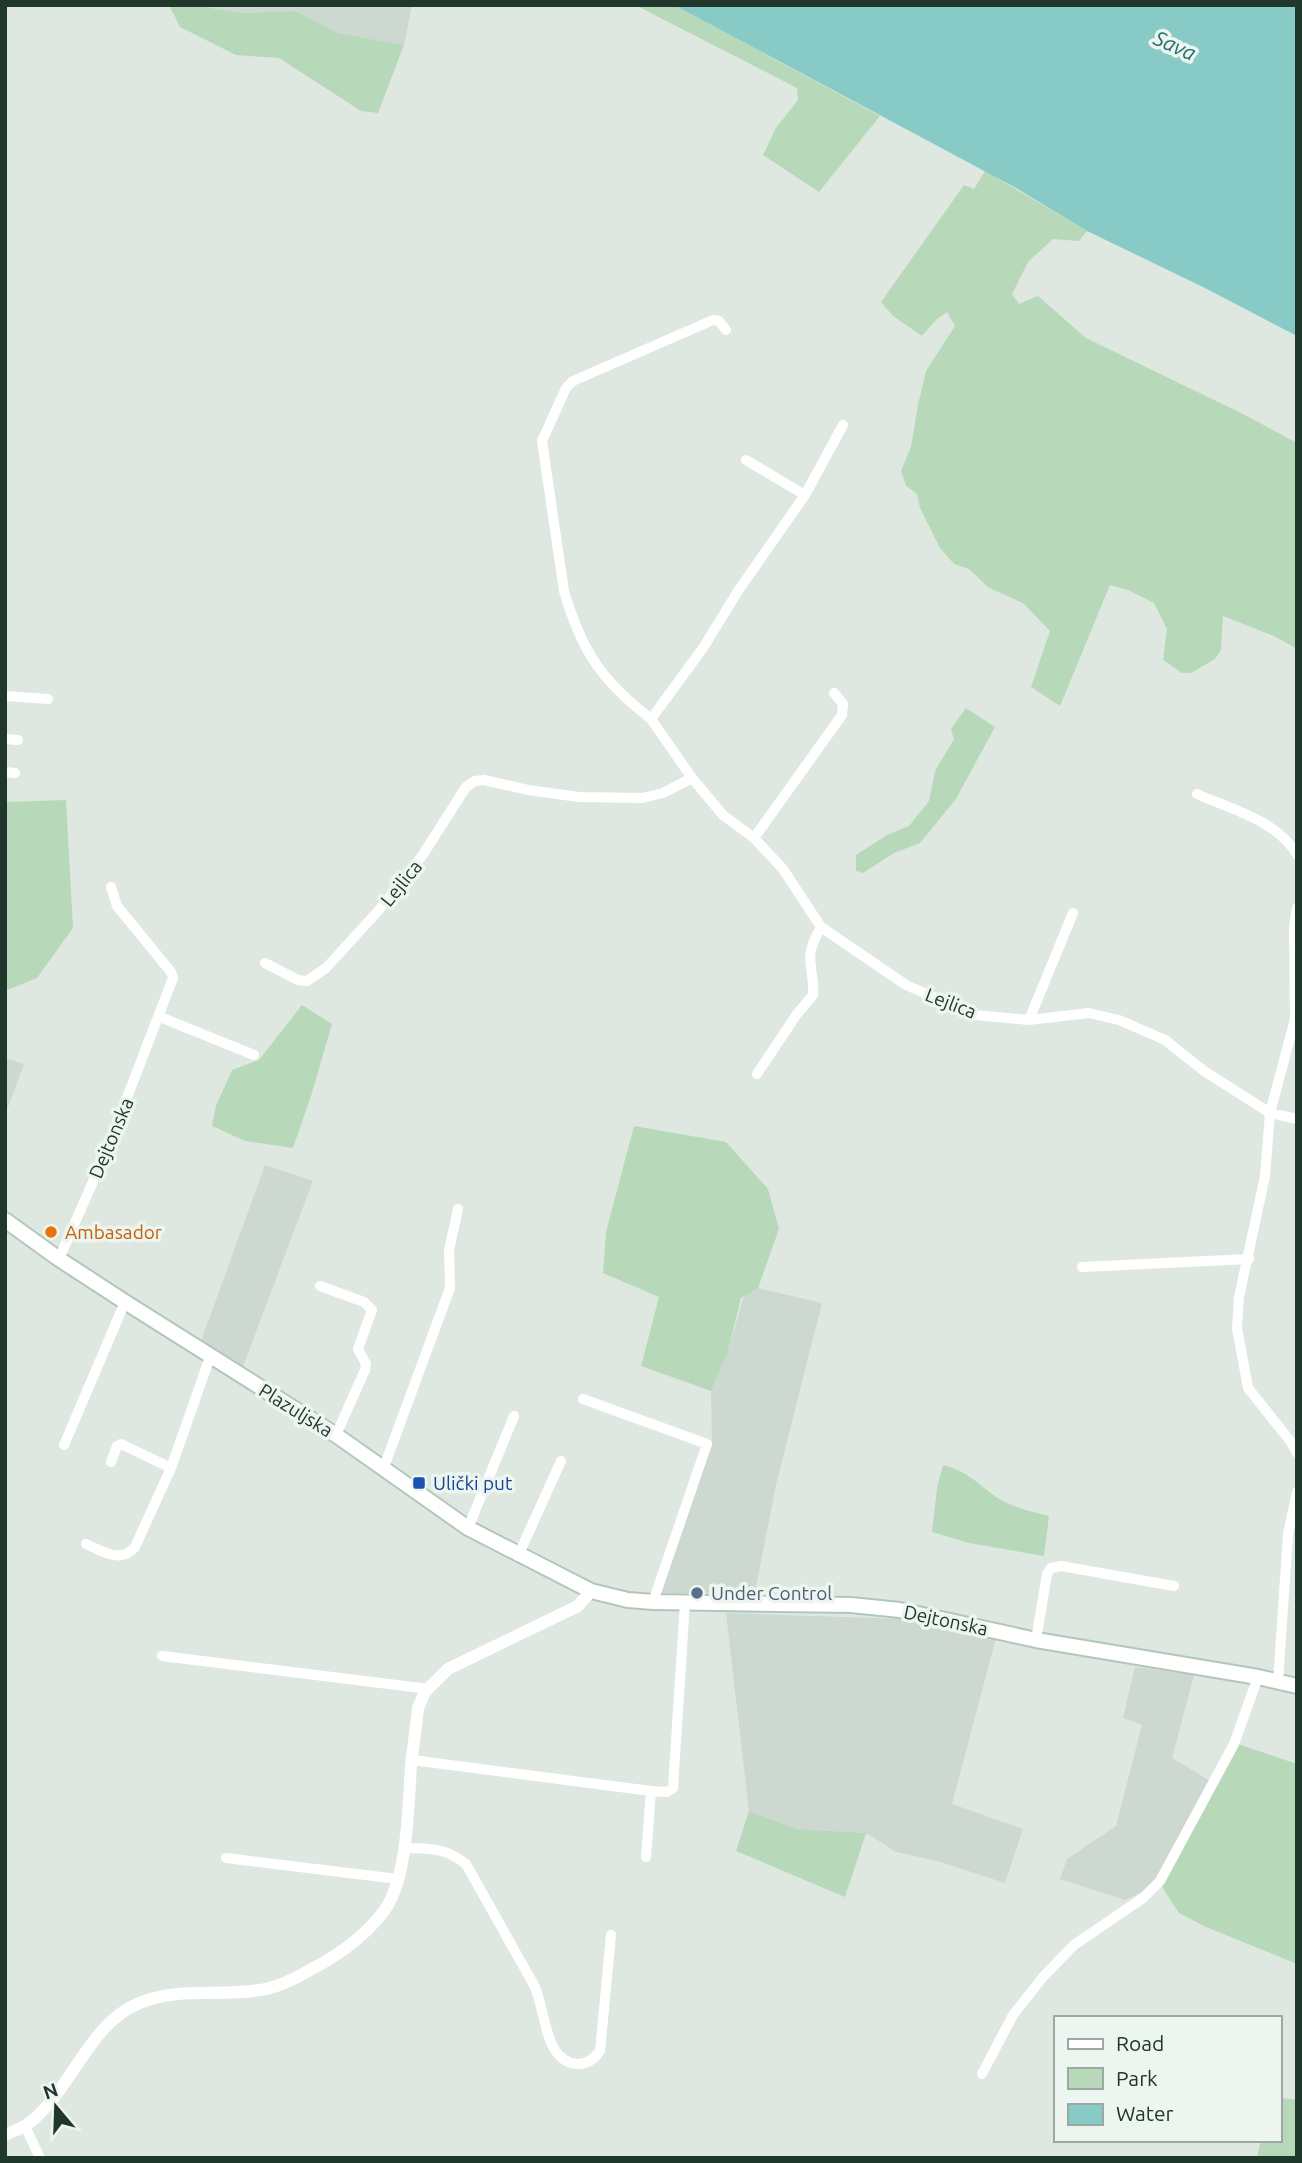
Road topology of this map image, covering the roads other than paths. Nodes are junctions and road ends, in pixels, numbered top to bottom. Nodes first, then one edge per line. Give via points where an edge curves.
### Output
1 (726, 330) dead end
2 (843, 425) dead end
3 (746, 460) dead end
4 (806, 495) junction
5 (834, 693) dead end
6 (5, 696) edge
7 (48, 699) dead end
8 (651, 719) junction
9 (5, 739) edge
10 (18, 740) dead end
11 (692, 778) junction
12 (1197, 794) dead end
13 (754, 838) junction
14 (1297, 855) edge
15 (111, 887) dead end
16 (1297, 908) edge
17 (1073, 913) dead end
18 (821, 928) junction
19 (265, 962) dead end
20 (160, 1017) junction
21 (1029, 1020) junction
22 (254, 1055) dead end
23 (757, 1074) dead end
24 (1270, 1113) junction
25 (1297, 1119) edge
26 (458, 1209) dead end
27 (5, 1220) edge
28 (59, 1259) junction
29 (1249, 1259) junction
30 (1082, 1267) dead end
31 (320, 1286) dead end
32 (125, 1302) junction
33 (209, 1357) junction
34 (583, 1399) dead end
35 (514, 1416) dead end
36 (336, 1435) junction
37 (64, 1445) dead end
38 (1297, 1453) edge
39 (561, 1461) dead end
40 (111, 1462) dead end
41 (384, 1466) junction
42 (170, 1468) junction
43 (1297, 1492) edge
44 (468, 1528) junction
45 (86, 1544) dead end
46 (518, 1556) junction
47 (1174, 1586) dead end
48 (592, 1591) junction
49 (653, 1602) junction
50 (685, 1602) junction
51 (1036, 1640) junction
52 (162, 1656) dead end
53 (1258, 1677) junction
54 (1278, 1682) junction
55 (1297, 1686) edge
56 (429, 1689) junction
57 (412, 1760) junction
58 (651, 1791) junction
59 (405, 1848) junction
60 (646, 1857) dead end
61 (226, 1858) dead end
62 (398, 1879) junction
63 (611, 1934) dead end
64 (982, 2074) dead end
65 (24, 2126) junction
66 (5, 2134) edge
67 (40, 2158) edge

1 - 8 street, Lejlica via 713,320 573,382 542,441 571,614 606,679
2 - 4 street
3 - 4 street
4 - 8 street
5 - 13 street via 843,704 842,715
6 - 7 street
8 - 11 street, Lejlica
9 - 10 street
11 - 13 street, Lejlica via 723,816
11 - 19 street, Lejlica via 642,798 579,797 475,781 466,787 422,856 379,910 326,968 307,981
12 - 14 street via 1281,834
13 - 18 street, Lejlica via 783,869
15 - 20 street, Dejtonska via 117,906 173,975
16 - 24 street via 1295,1019
17 - 21 street
18 - 21 street, Lejlica via 906,985 975,1015
18 - 23 street via 809,957 813,995
20 - 22 street
20 - 28 street, Dejtonska
21 - 24 street, Lejlica via 1089,1013 1119,1020 1165,1040
24 - 25 street, Lejlica
24 - 29 street via 1265,1176
26 - 41 street via 449,1250 450,1288
27 - 28 main road, Plazuljska
28 - 32 main road, Plazuljska
29 - 30 street
29 - 38 street via 1237,1310 1245,1382
31 - 36 street via 364,1302 372,1310 358,1349 365,1370
32 - 33 main road, Plazuljska
32 - 37 street
33 - 36 main road, Plazuljska
33 - 42 street
34 - 49 street via 707,1444
35 - 44 street
36 - 41 main road, Plazuljska
39 - 46 street
40 - 42 street via 121,1444
41 - 44 main road, Plazuljska
42 - 45 street via 131,1552 114,1555
43 - 54 street via 1288,1534
44 - 46 main road, Plazuljska
46 - 48 main road, Plazuljska
47 - 51 street via 1051,1568
48 - 49 main road, Dejtonska
48 - 56 street via 578,1606 447,1669
49 - 50 main road, Dejtonska
50 - 51 main road, Dejtonska via 851,1605 948,1619
50 - 58 street via 673,1788
51 - 53 main road, Dejtonska
52 - 56 street
53 - 54 main road, Dejtonska
53 - 64 street via 1234,1744 1160,1881 1074,1945 1043,1977 1013,2015
54 - 55 main road, Dejtonska
56 - 57 street via 418,1708
57 - 58 street
57 - 59 street
58 - 60 street
59 - 62 street
59 - 63 street via 441,1849 466,1864 535,1987 554,2050 573,2064 593,2061 600,2051
61 - 62 street
62 - 65 street via 384,1911 366,1931 346,1949 292,1980 235,1993 160,1996 133,2005 107,2024 46,2105
65 - 66 street
65 - 67 street

